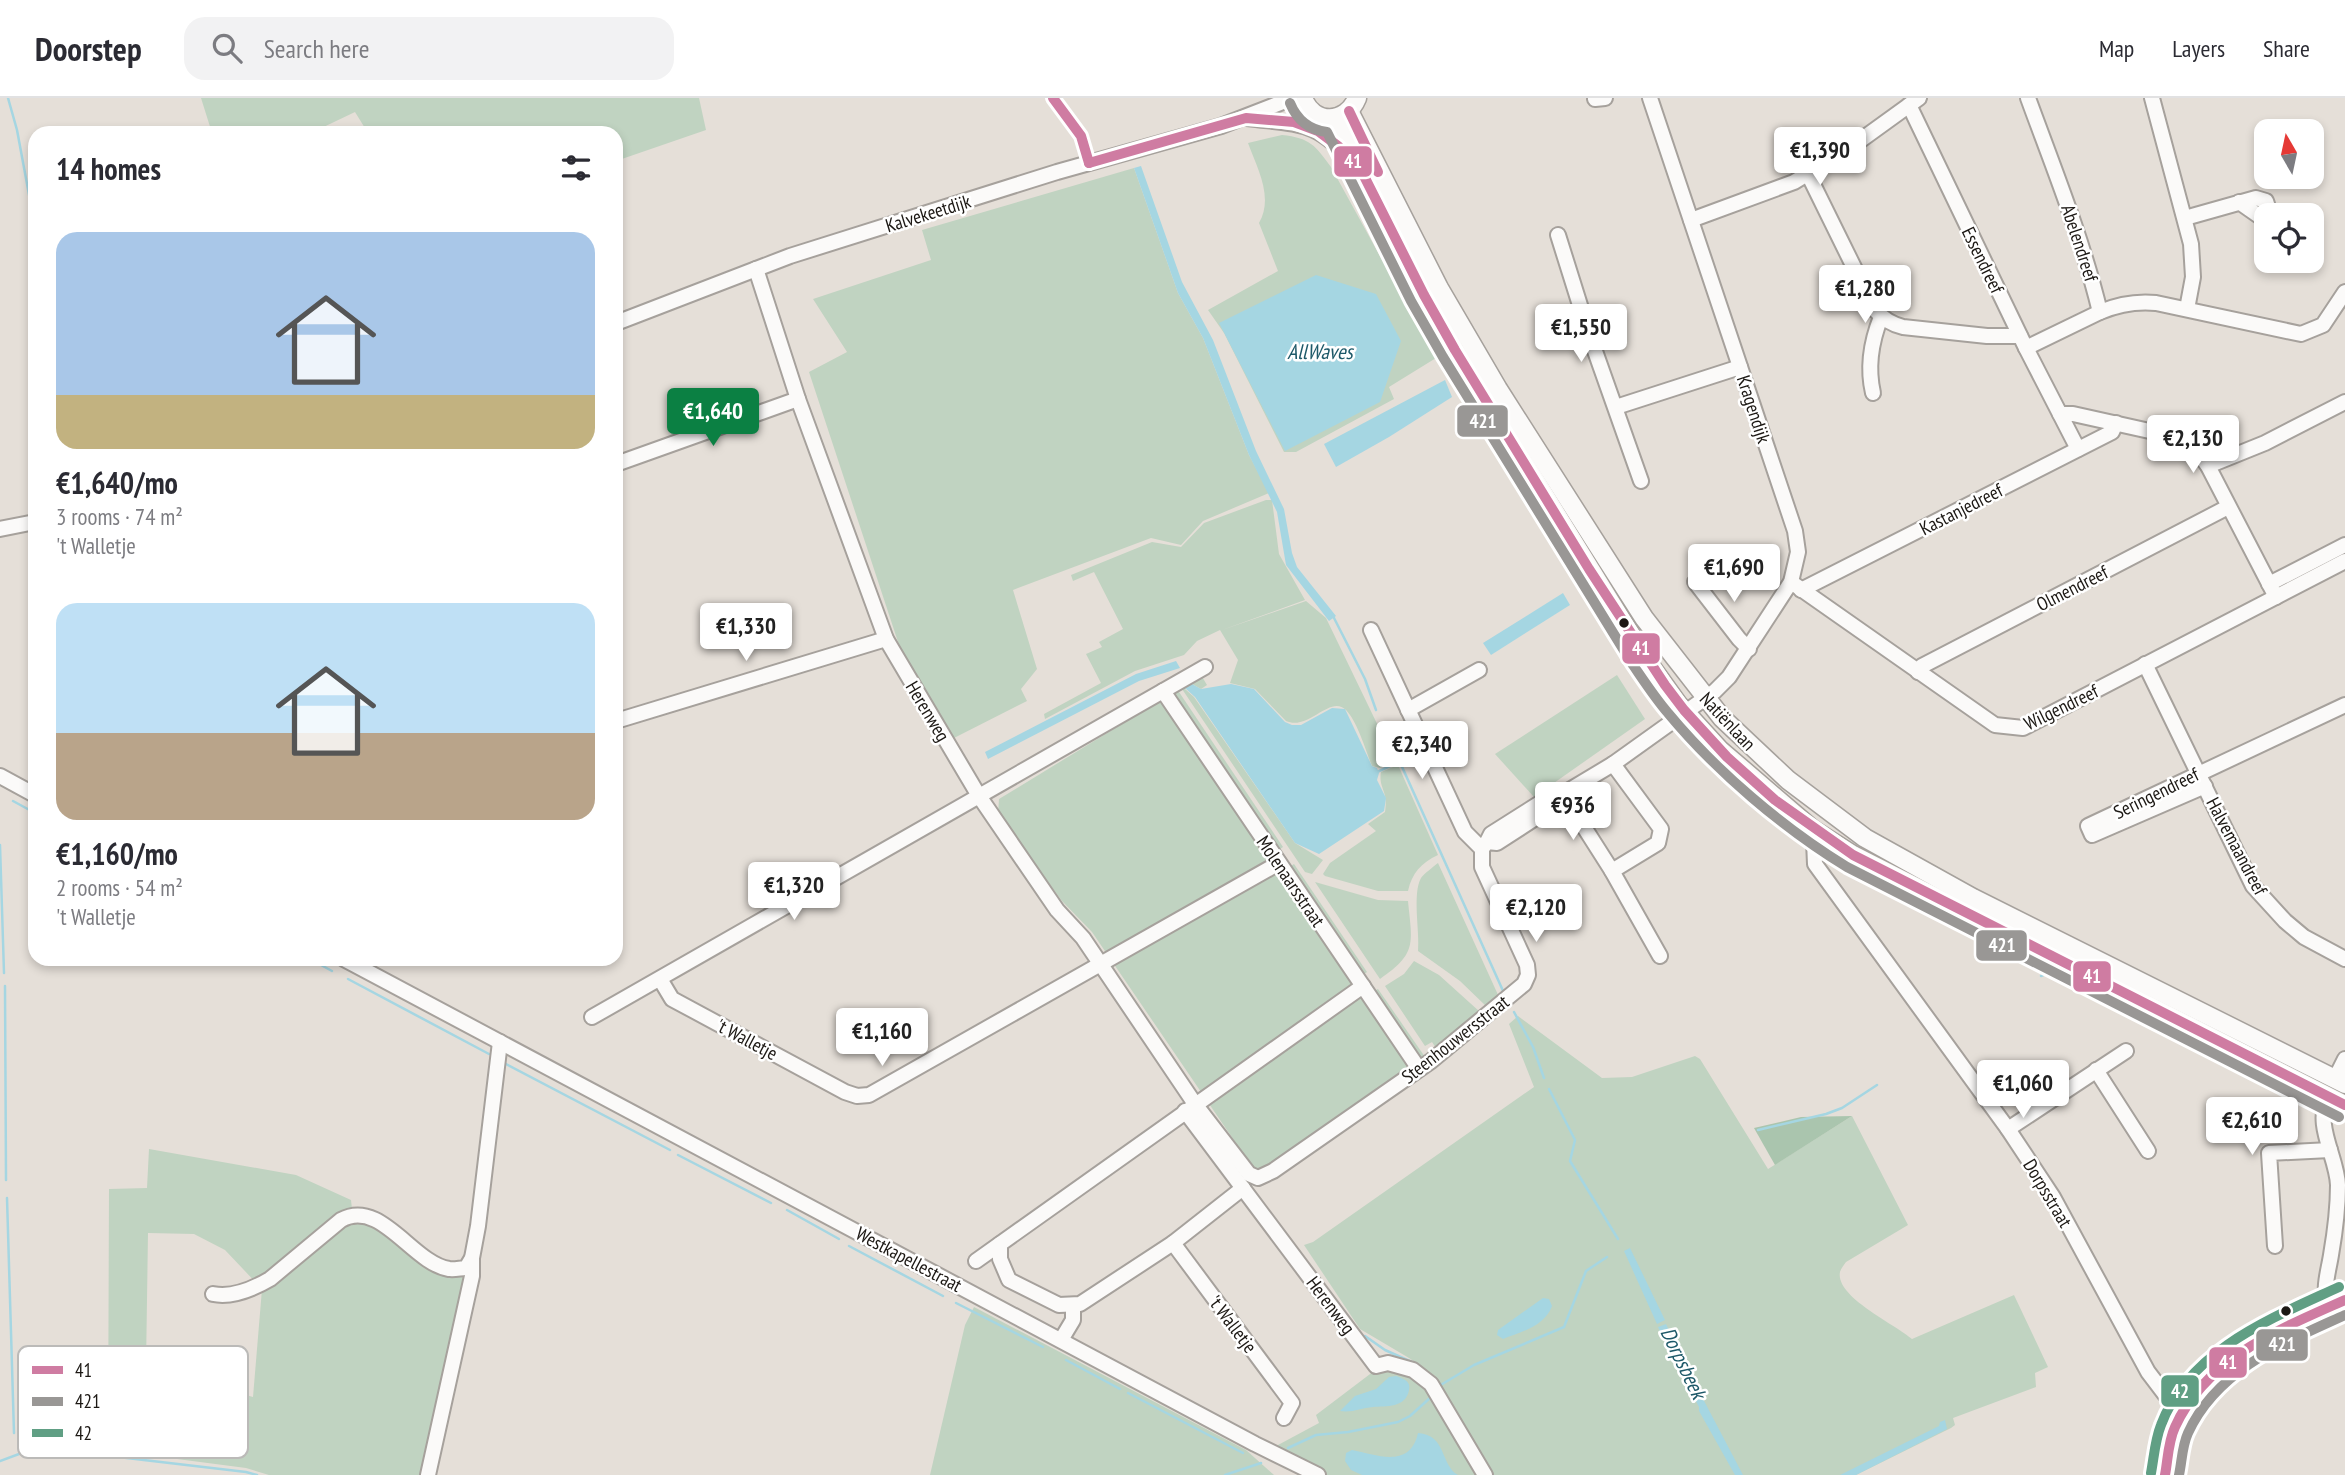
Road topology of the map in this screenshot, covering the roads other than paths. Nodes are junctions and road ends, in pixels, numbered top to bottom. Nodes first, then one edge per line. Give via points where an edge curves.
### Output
1 (1293, 98) edge
2 (1303, 98) edge
3 (1650, 98) edge
4 (2028, 98) edge
5 (2152, 98) edge
6 (1914, 102) edge
7 (1347, 109) edge
8 (1245, 118) junction
9 (1361, 170) junction
10 (1808, 174) junction
11 (2239, 202) dead end
12 (2185, 218) junction
13 (1691, 220) junction
14 (1558, 235) dead end
15 (756, 269) junction
16 (2345, 292) edge
17 (2187, 309) junction
18 (2100, 312) junction
19 (1881, 317) junction
20 (623, 320) edge
21 (2023, 342) junction
22 (1740, 367) junction
23 (1873, 393) dead end
24 (798, 399) junction
25 (2345, 402) edge
26 (1616, 407) junction
27 (2060, 414) junction
28 (2116, 423) junction
29 (2078, 449) junction
30 (623, 462) edge
31 (2208, 466) junction
32 (1641, 481) dead end
33 (2228, 507) junction
34 (28, 523) edge
35 (0, 529) edge
36 (2345, 545) edge
37 (2345, 561) edge
38 (1695, 582) dead end
39 (1796, 586) junction
40 (2273, 590) junction
41 (1371, 629) dead end
42 (886, 639) junction
43 (1749, 649) junction
44 (2145, 664) junction
45 (1205, 667) dead end
46 (1479, 670) dead end
47 (1918, 672) junction
48 (1163, 691) junction
49 (1704, 697) junction
50 (2345, 705) edge
51 (1408, 710) junction
52 (1685, 712) junction
53 (623, 719) edge
54 (1613, 764) junction
55 (2196, 773) junction
56 (0, 776) edge
57 (2205, 786) junction
58 (28, 790) edge
59 (1561, 795) junction
60 (1771, 795) junction
61 (979, 796) junction
62 (1484, 846) junction
63 (1837, 846) junction
64 (1816, 854) junction
65 (1279, 863) junction
66 (1612, 871) junction
67 (1660, 956) dead end
68 (2345, 959) edge
69 (1101, 964) junction
70 (357, 966) edge
71 (660, 979) junction
72 (1363, 986) junction
73 (592, 1017) dead end
74 (500, 1042) junction
75 (2126, 1052) dead end
76 (2345, 1059) edge
77 (1419, 1069) junction
78 (2096, 1070) junction
79 (2340, 1082) edge
80 (2337, 1101) edge
81 (1190, 1107) junction
82 (2008, 1129) junction
83 (2329, 1150) junction
84 (2148, 1151) dead end
85 (1242, 1188) junction
86 (1173, 1243) junction
87 (1000, 1244) junction
88 (2275, 1247) dead end
89 (472, 1258) junction
90 (976, 1261) dead end
91 (213, 1294) dead end
92 (2345, 1300) edge
93 (1073, 1305) junction
94 (2329, 1307) junction
95 (1061, 1340) junction
96 (2184, 1411) junction
97 (1284, 1418) dead end
98 (428, 1475) edge
99 (1318, 1475) edge
100 (1485, 1475) edge
101 (2165, 1475) edge

1 - 8 street, Kalvekeetdijk
2 - 7 main road via 1314,114 1325,118
3 - 13 street, Kragendijk
4 - 18 street, Abelendreef via 2080,237
5 - 12 street
6 - 10 street
6 - 21 street, Essendreef
7 - 9 main road, Natiënlaan
7 - 49 main road, Natiënlaan via 1439,288 1498,389 1644,618
8 - 9 street, Kalvekeetdijk via 1294,122 1318,131
8 - 15 street, Kalvekeetdijk via 1057,172
9 - 52 main road, Natiënlaan via 1461,360 1645,658
10 - 13 street
10 - 19 street
11 - 12 street
12 - 17 street via 2193,260
13 - 22 street, Kragendijk
14 - 26 street
15 - 20 street, Kalvekeetdijk
15 - 24 street, Herenweg
16 - 17 street via 2323,325 2301,334
17 - 18 street via 2136,302
18 - 21 street
19 - 21 street via 1903,327
19 - 23 street via 1869,375
21 - 27 street, Essendreef
22 - 26 street
22 - 39 street, Kragendijk via 1798,541
24 - 30 street
24 - 42 street, Herenweg
25 - 31 street
26 - 32 street
27 - 28 street
27 - 29 street, Essendreef
28 - 29 street, Kastanjedreef via 2112,432
28 - 31 street via 2180,438 2194,447
29 - 39 street, Kastanjedreef
31 - 33 street
33 - 40 street
33 - 47 street, Olmendreef
34 - 35 street
36 - 40 street, Wilgendreef
37 - 40 street, Wilgendreef
38 - 43 street
39 - 43 street, Kragendijk
39 - 47 street, Wilgendreef
40 - 44 street, Wilgendreef
41 - 51 street
42 - 53 street
42 - 61 street, Herenweg
43 - 49 street, Kragendijk via 1730,677
44 - 47 street, Wilgendreef via 2023,728 1995,725
44 - 55 street, Halvemaandreef
45 - 48 street
46 - 51 street
48 - 61 street
48 - 65 street, Molenaarsstraat
49 - 52 street
49 - 79 main road, Natiënlaan via 1788,780 1865,838 1962,892
50 - 55 street, Seringendreef
51 - 62 street via 1465,832
52 - 54 street
52 - 60 main road, Natiënlaan
54 - 59 street
54 - 66 street via 1661,829 1658,842
55 - 57 street, Halvemaandreef
55 - 57 street, Seringendreef via 2088,826 2092,835
56 - 58 street
57 - 68 street, Halvemaandreef via 2253,886 2304,937
59 - 62 street via 1558,804 1497,843
59 - 66 street
60 - 63 main road, Natiënlaan
60 - 64 street, Dorpsstraat via 1776,809 1814,841
61 - 69 street, Herenweg via 1057,910
61 - 71 street
62 - 77 street, Steenhouwersstraat via 1482,867 1528,975 1524,984
63 - 64 street via 1827,846
63 - 80 main road, Natiënlaan
64 - 82 street, Dorpsstraat via 1815,864
65 - 69 street, 't Walletje
65 - 72 street, Molenaarsstraat
66 - 67 street
69 - 71 street, 't Walletje via 885,1087 857,1096 672,999
69 - 81 street, Herenweg
70 - 74 street, Westkapellestraat
71 - 73 street
72 - 77 street, Molenaarsstraat
72 - 81 street
74 - 89 street
74 - 95 street, Westkapellestraat
75 - 78 street
76 - 79 street
77 - 81 street, Steenhouwersstraat via 1258,1178 1243,1168
78 - 82 street
78 - 84 street
80 - 83 street via 2324,1105
81 - 85 street, Herenweg
81 - 87 street
82 - 96 street, Dorpsstraat via 2053,1197 2148,1372
83 - 88 street via 2269,1153
83 - 94 street via 2338,1182 2325,1290
85 - 86 street
85 - 100 street, Herenweg via 1377,1366 1388,1363 1413,1370 1431,1384
86 - 93 street
86 - 97 street, 't Walletje via 1292,1403
87 - 90 street
87 - 93 street via 1000,1259 1009,1280 1059,1305
89 - 91 street via 466,1268 449,1269 370,1217 354,1214 270,1279 244,1292
89 - 98 street via 472,1276
92 - 94 street
93 - 95 street via 1073,1320
94 - 96 street via 2229,1358 2192,1396
95 - 99 street, Westkapellestraat
96 - 101 street via 2174,1428

